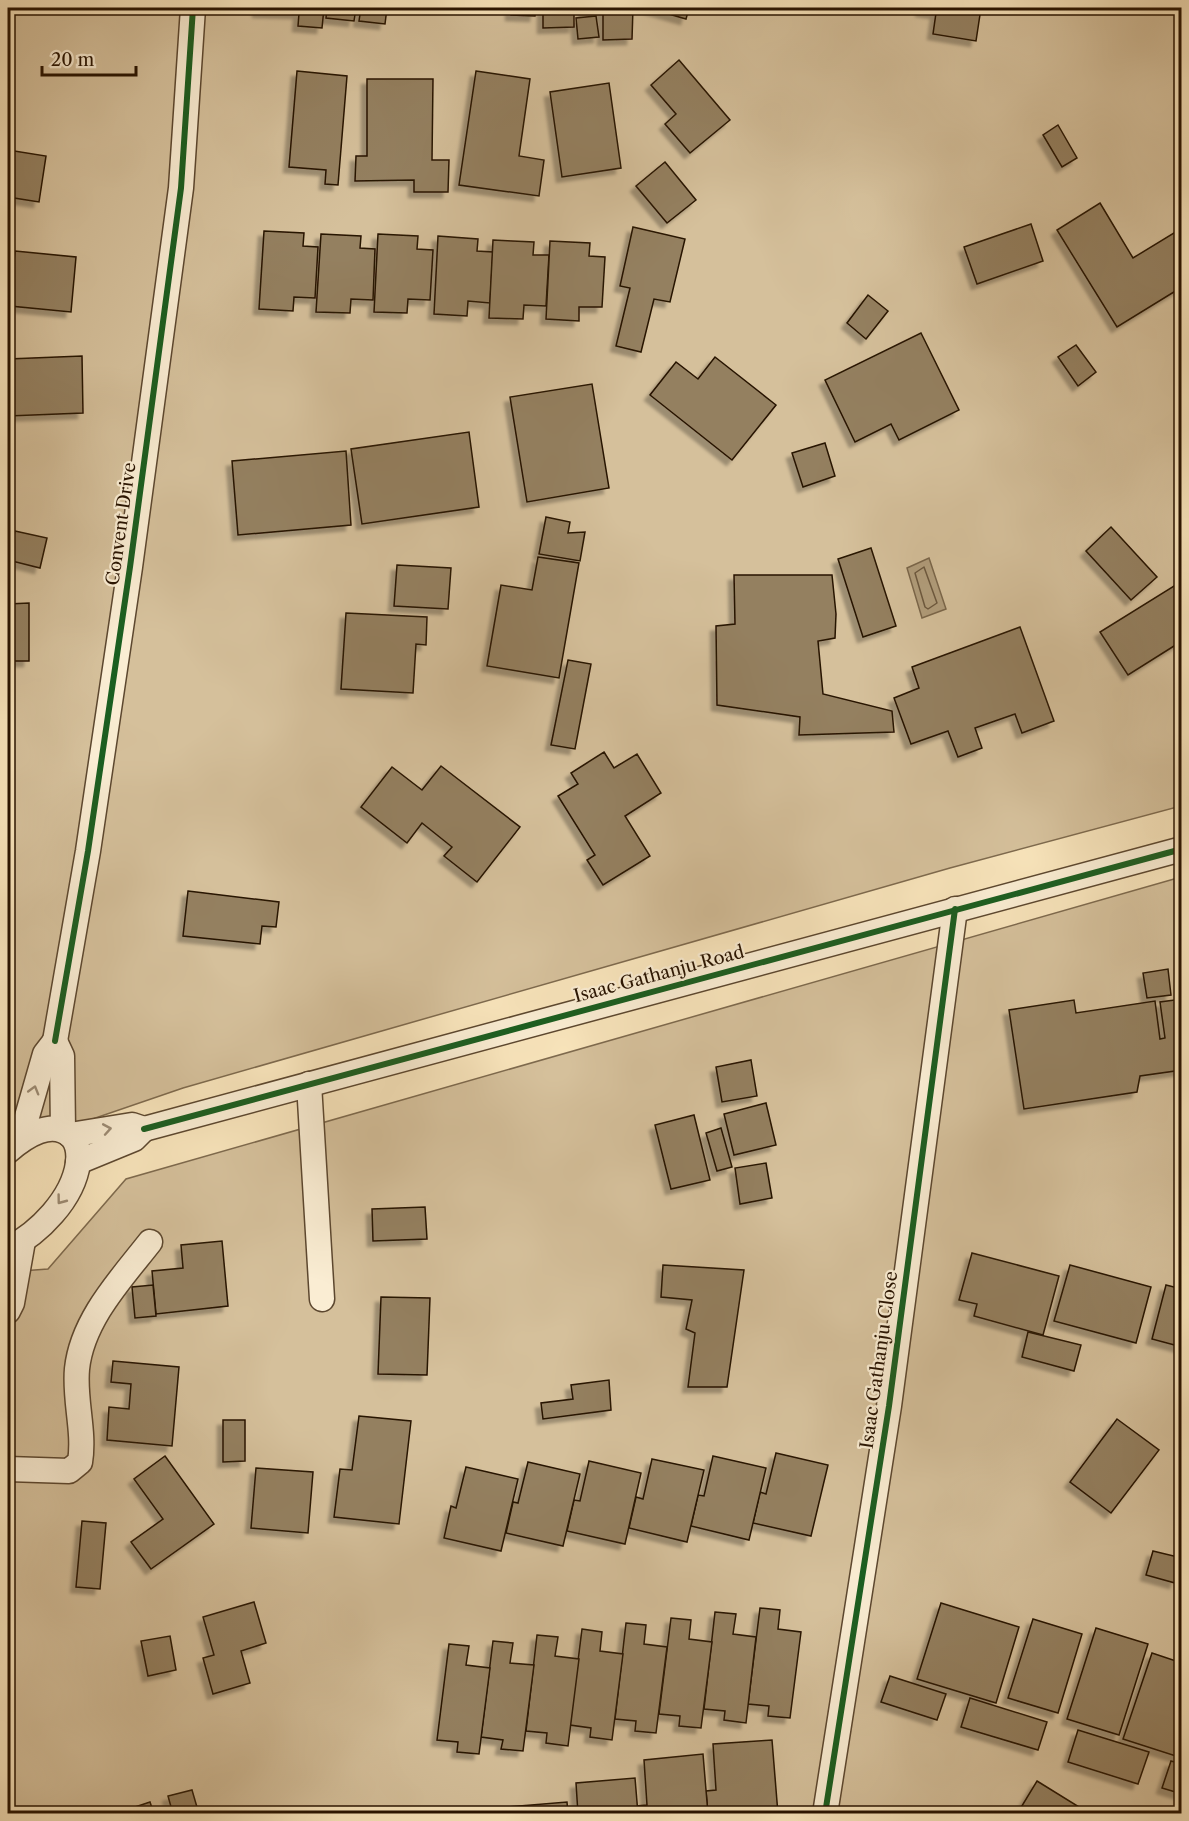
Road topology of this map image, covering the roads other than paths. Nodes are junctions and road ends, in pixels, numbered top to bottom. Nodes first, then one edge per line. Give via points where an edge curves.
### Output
1 (193, 8) edge
2 (1182, 849) edge
3 (955, 909) junction
4 (55, 1041) junction
5 (309, 1084) junction
6 (144, 1129) junction
7 (67, 1132) junction
8 (14, 1146) edge
9 (78, 1162) junction
10 (150, 1242) dead end
11 (15, 1245) edge
12 (322, 1299) dead end
13 (8, 1311) edge
14 (8, 1469) edge
15 (825, 1814) edge

1 - 4 street, Convent Drive via 181,188 130,567
2 - 3 street, Isaac Gathanju Road
3 - 5 street, Isaac Gathanju Road
3 - 15 street, Isaac Gathanju Close via 889,1406
4 - 7 street via 62,1056
8 -> 4 street via 45,1054
5 - 6 street, Isaac Gathanju Road
5 - 12 street
7 -> 6 street via 132,1125
6 - 9 street via 134,1139
7 - 8 street via 52,1128
7 - 9 street via 76,1142
9 -> 11 street via 68,1191 38,1229
10 - 14 street via 91,1323 83,1344 77,1370 80,1462 69,1471
11 - 13 street via 12,1303

